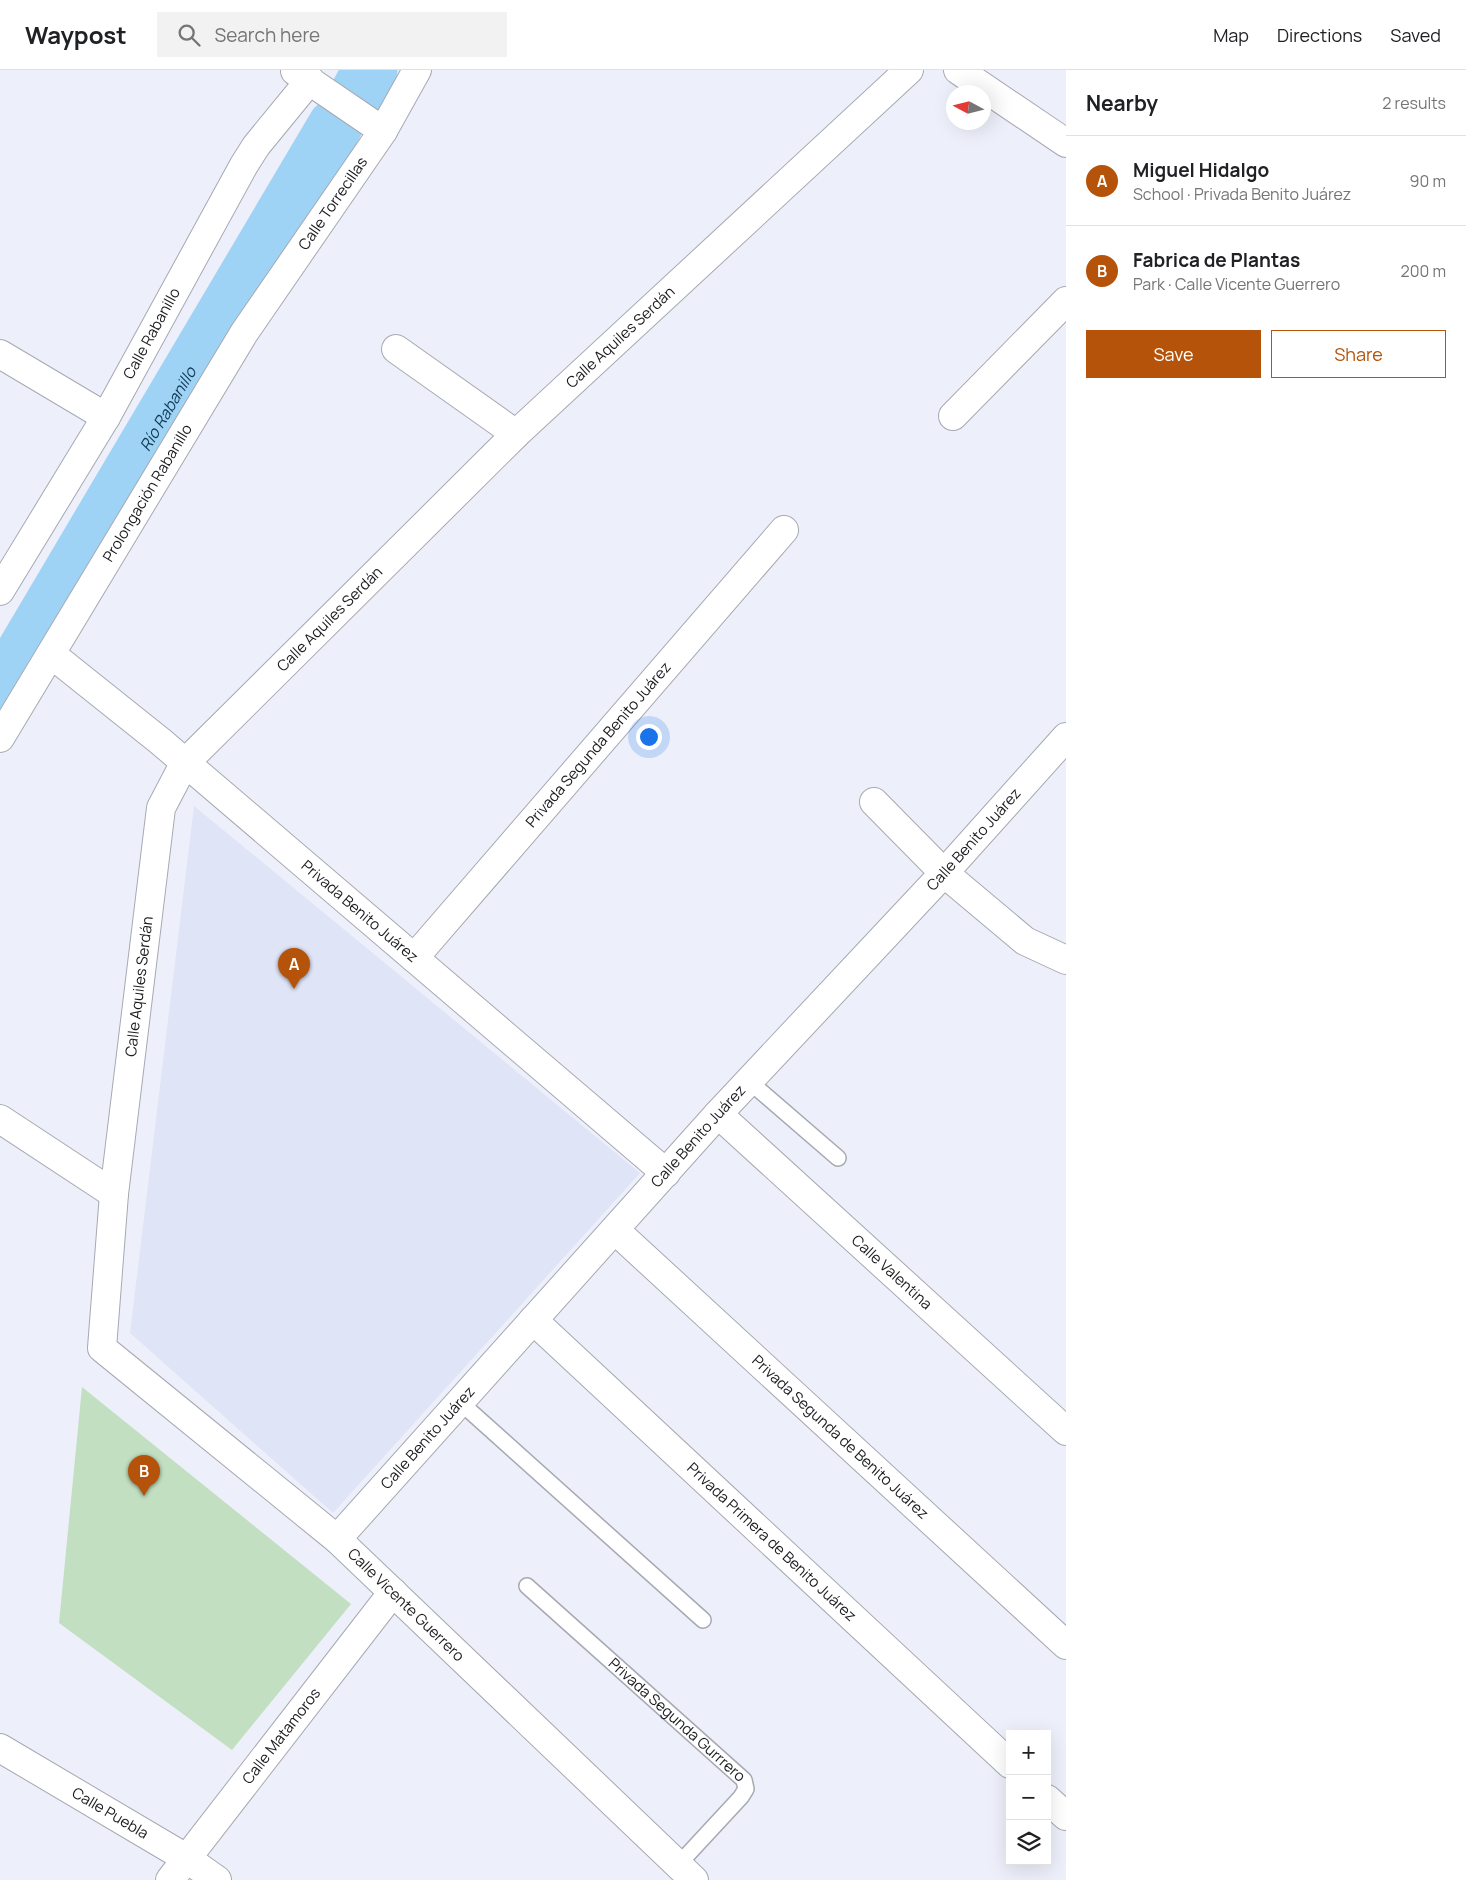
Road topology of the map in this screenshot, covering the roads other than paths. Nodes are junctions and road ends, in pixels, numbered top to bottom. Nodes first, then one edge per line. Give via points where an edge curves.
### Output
1 (417, 70) edge
2 (909, 70) edge
3 (958, 70) edge
4 (302, 75) edge
5 (383, 131) junction
6 (1066, 144) edge
7 (1066, 301) edge
8 (244, 333) joint
9 (396, 349) dead end
10 (0, 354) edge
11 (952, 416) dead end
12 (106, 417) junction
13 (516, 434) junction
14 (784, 530) dead end
15 (0, 591) edge
16 (51, 654) junction
17 (0, 738) edge
18 (1066, 738) edge
19 (184, 764) junction
20 (874, 802) dead end
21 (944, 873) junction
22 (414, 958) junction
23 (1066, 960) edge
24 (750, 1082) junction
25 (718, 1114) junction
26 (0, 1119) edge
27 (838, 1158) dead end
28 (666, 1174) junction
29 (114, 1194) junction
30 (614, 1230) junction
31 (533, 1320) junction
32 (102, 1348) joint
33 (461, 1403) junction
34 (1066, 1431) edge
35 (337, 1539) junction
36 (528, 1586) dead end
37 (393, 1592) junction
38 (703, 1620) dead end
39 (1066, 1645) edge
40 (0, 1748) edge
41 (1006, 1760) edge
42 (1051, 1803) edge
43 (1066, 1816) edge
44 (186, 1858) junction
45 (686, 1873) edge
46 (170, 1880) edge
47 (217, 1880) edge

1 - 5 street, Calle Torrecillas
2 - 13 street, Calle Aquiles Serdán
3 - 6 street
4 - 5 street
4 - 12 street, Calle Rabanillo via 244,165
5 - 8 street, Calle Torrecillas
7 - 11 street
8 - 16 street, Prolongación Rabanillo
9 - 13 street
10 - 12 street
12 - 15 street, Calle Rabanillo
13 - 19 street, Calle Aquiles Serdán
14 - 22 street, Privada Segunda Benito Juárez
16 - 17 street, Prolongación Rabanillo
16 - 19 street, Privada Benito Juárez
18 - 21 street, Calle Benito Juárez
19 - 22 street, Privada Benito Juárez
19 - 29 street, Calle Aquiles Serdán via 161,808
20 - 21 street
21 - 23 street via 1025,941
21 - 24 street, Calle Benito Juárez
22 - 28 street, Privada Benito Juárez
24 - 25 street, Calle Benito Juárez
24 - 27 lane
25 - 28 street, Calle Benito Juárez
25 - 34 street, Calle Valentina
26 - 29 street
28 - 30 street, Calle Benito Juárez
29 - 32 street, Calle Aquiles Serdán
30 - 31 street, Calle Benito Juárez
30 - 39 street, Privada Segunda de Benito Juárez
31 - 33 street, Calle Benito Juárez
31 - 41 street, Privada Primera de Benito Juárez
32 - 35 street, Calle Vicente Guerrero
33 - 35 street, Calle Benito Juárez
33 - 38 lane
35 - 37 street, Calle Vicente Guerrero
36 - 45 lane, Privada Segunda Gurrrero via 744,1780 746,1788 741,1797
37 - 44 street, Calle Matamoros
37 - 45 street, Calle Vicente Guerrero
40 - 44 street, Calle Puebla
42 - 43 street
44 - 46 street, Calle Matamoros
44 - 47 street, Calle Puebla

